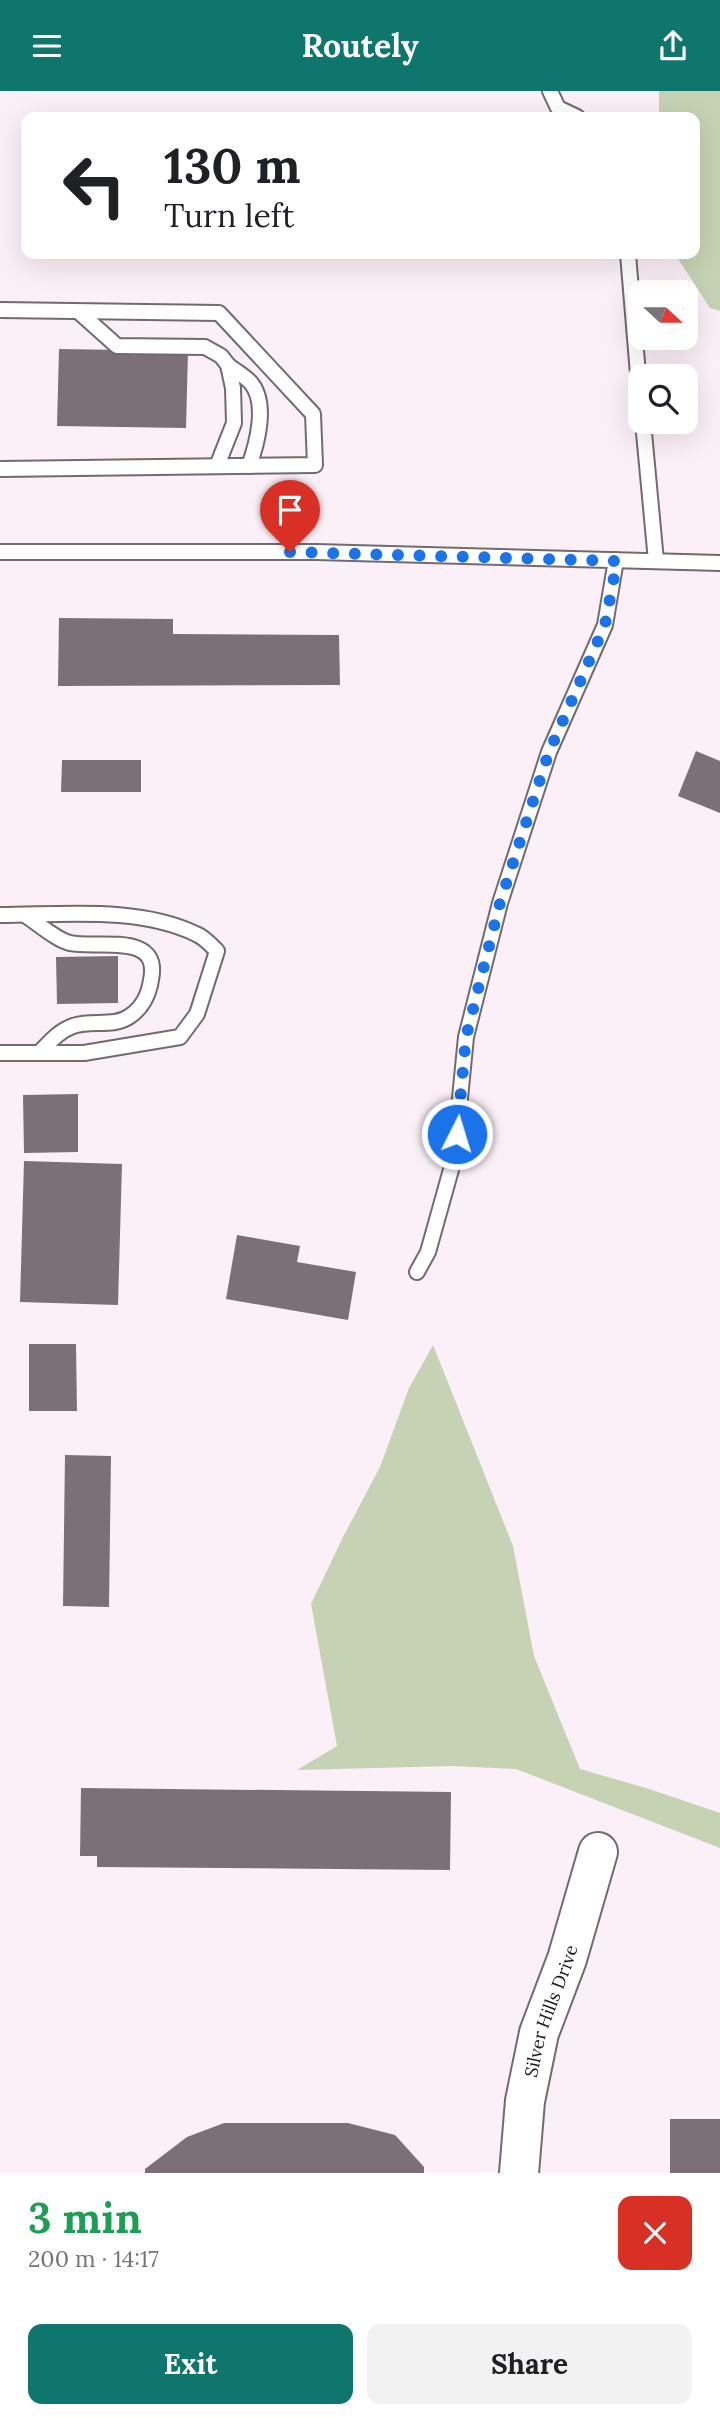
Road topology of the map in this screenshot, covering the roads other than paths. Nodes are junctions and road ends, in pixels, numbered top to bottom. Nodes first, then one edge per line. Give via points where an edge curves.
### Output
1 (550, 91) edge
2 (566, 112) edge
3 (628, 259) edge
4 (0, 310) edge
5 (79, 311) junction
6 (637, 364) edge
7 (228, 365) junction
8 (644, 434) edge
9 (218, 466) junction
10 (249, 466) junction
11 (0, 469) edge
12 (0, 551) edge
13 (617, 561) junction
14 (656, 561) junction
15 (720, 563) edge
16 (0, 915) edge
17 (25, 915) junction
18 (40, 1052) junction
19 (0, 1053) edge
20 (417, 1272) dead end
21 (598, 1852) dead end
22 (519, 2173) edge

1 - 2 lane via 558,108
3 - 6 lane
4 - 5 lane
5 - 7 lane via 117,346 205,347
5 - 10 lane via 219,313 313,415 315,465
7 - 9 lane via 234,423
7 - 10 lane via 253,384 259,406 258,439
8 - 14 lane
9 - 10 lane
9 - 11 lane
12 - 13 lane via 316,552
13 - 14 lane
13 - 20 lane via 605,625 549,752 500,903 466,1037 454,1159 428,1252
14 - 15 lane
16 - 17 lane
17 - 18 lane via 68,943 136,947 147,954 153,972 144,1003 129,1018 75,1025 56,1035
17 - 18 lane via 134,916 199,935 217,951 197,1014 180,1037 84,1053
18 - 19 lane
21 - 22 street, Silver Hills Drive via 567,1959 539,2033 525,2101

